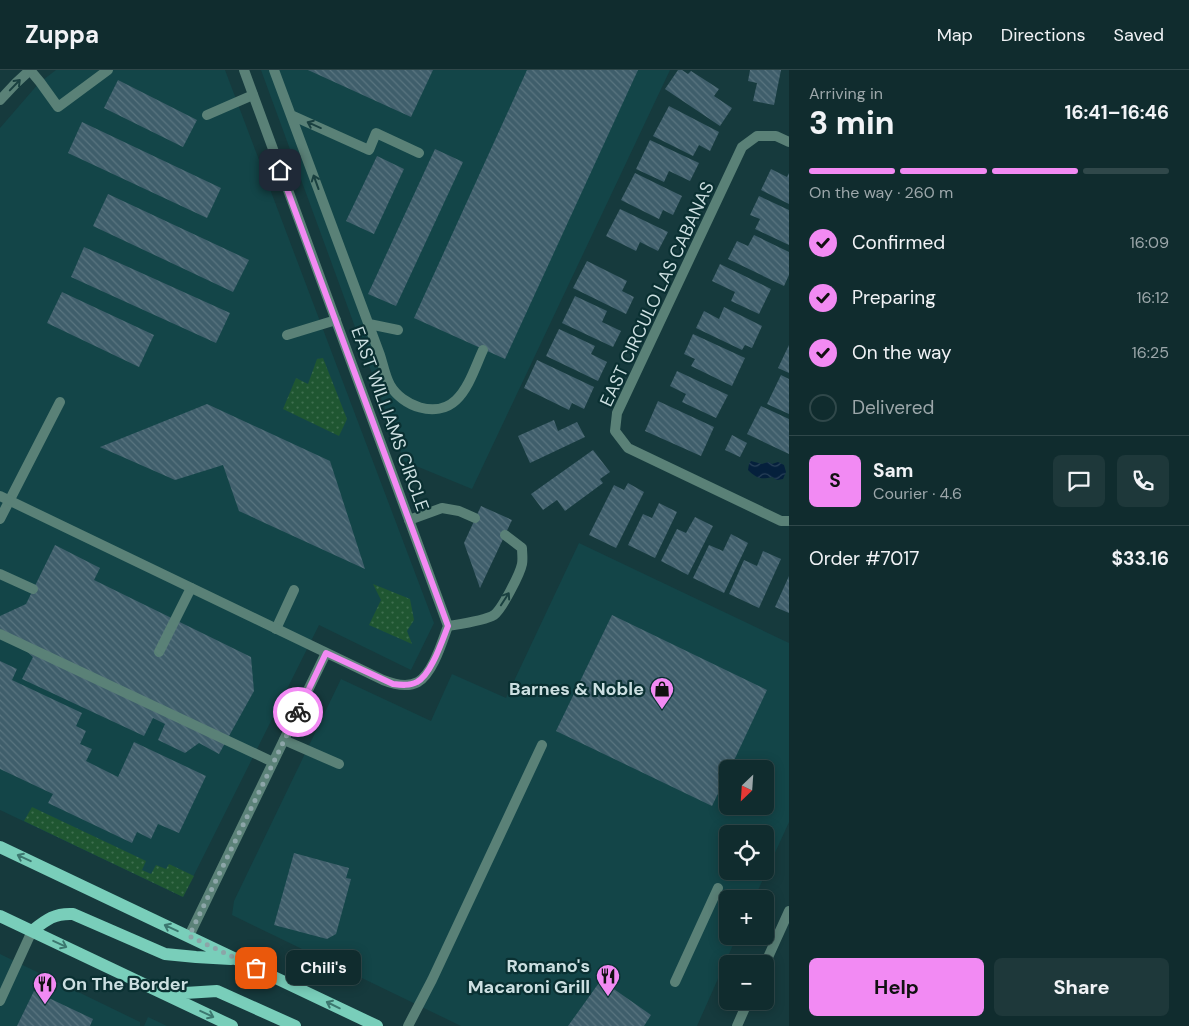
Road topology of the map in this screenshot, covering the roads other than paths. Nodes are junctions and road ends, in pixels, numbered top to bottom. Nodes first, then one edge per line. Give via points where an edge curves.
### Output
1 (30, 70) edge
2 (108, 70) edge
3 (244, 70) edge
4 (274, 70) edge
5 (253, 95) junction
6 (0, 100) edge
7 (207, 115) dead end
8 (291, 115) junction
9 (789, 142) edge
10 (420, 153) dead end
11 (336, 320) junction
12 (369, 324) junction
13 (398, 330) dead end
14 (287, 335) dead end
15 (483, 350) dead end
16 (60, 402) dead end
17 (5, 498) edge
18 (475, 518) dead end
19 (0, 519) edge
20 (409, 520) junction
21 (789, 521) edge
22 (505, 535) dead end
23 (0, 574) edge
24 (191, 588) junction
25 (33, 589) dead end
26 (294, 590) dead end
27 (448, 626) junction
28 (276, 629) junction
29 (0, 634) edge
30 (159, 652) dead end
31 (326, 653) junction
32 (284, 740) junction
33 (542, 745) dead end
34 (273, 762) junction
35 (339, 764) dead end
36 (0, 847) edge
37 (718, 888) dead end
38 (789, 911) edge
39 (0, 916) edge
40 (32, 931) junction
41 (189, 936) junction
42 (769, 955) edge
43 (238, 960) junction
44 (675, 982) dead end
45 (166, 994) junction
46 (0, 1001) edge
47 (744, 1010) edge
48 (232, 1026) edge
49 (295, 1026) edge
50 (377, 1026) edge
51 (408, 1026) edge
52 (737, 1026) edge

1 - 2 street via 58,108
6 -> 1 street
3 - 5 street, EAST WILLIAMS CIRCLE
4 - 8 street
5 - 7 street
5 - 11 street, EAST WILLIAMS CIRCLE
10 -> 8 street via 376,133 369,150
12 -> 8 street
9 - 21 street, EAST CIRCULO LAS CABANAS via 776,136 757,136 742,147 617,413 616,432 628,448 781,521
11 - 14 street
11 - 20 street, EAST WILLIAMS CIRCLE
12 - 13 street
12 - 15 street via 389,384 398,396 419,408 444,407 454,402 463,392
16 - 17 street
17 - 19 street
17 - 24 street
18 - 20 street via 442,508
20 - 27 street, EAST WILLIAMS CIRCLE
27 -> 22 street via 495,614 515,583 522,564 522,548
23 - 25 street
24 - 28 street
24 - 30 street
26 - 28 street
27 - 31 street via 428,672 417,682 404,685 393,684
28 - 31 street
29 - 34 street
31 - 32 street
32 - 34 street
32 - 35 street
33 - 51 street
34 - 41 street
41 -> 36 main road
37 - 44 street
38 - 42 street
39 - 40 main road
40 - 43 main road via 61,913 72,914 165,954
40 -> 45 main road
40 - 46 street
41 - 43 main road
50 -> 43 main road
45 -> 48 main road
45 - 49 main road via 217,991
47 - 52 street

